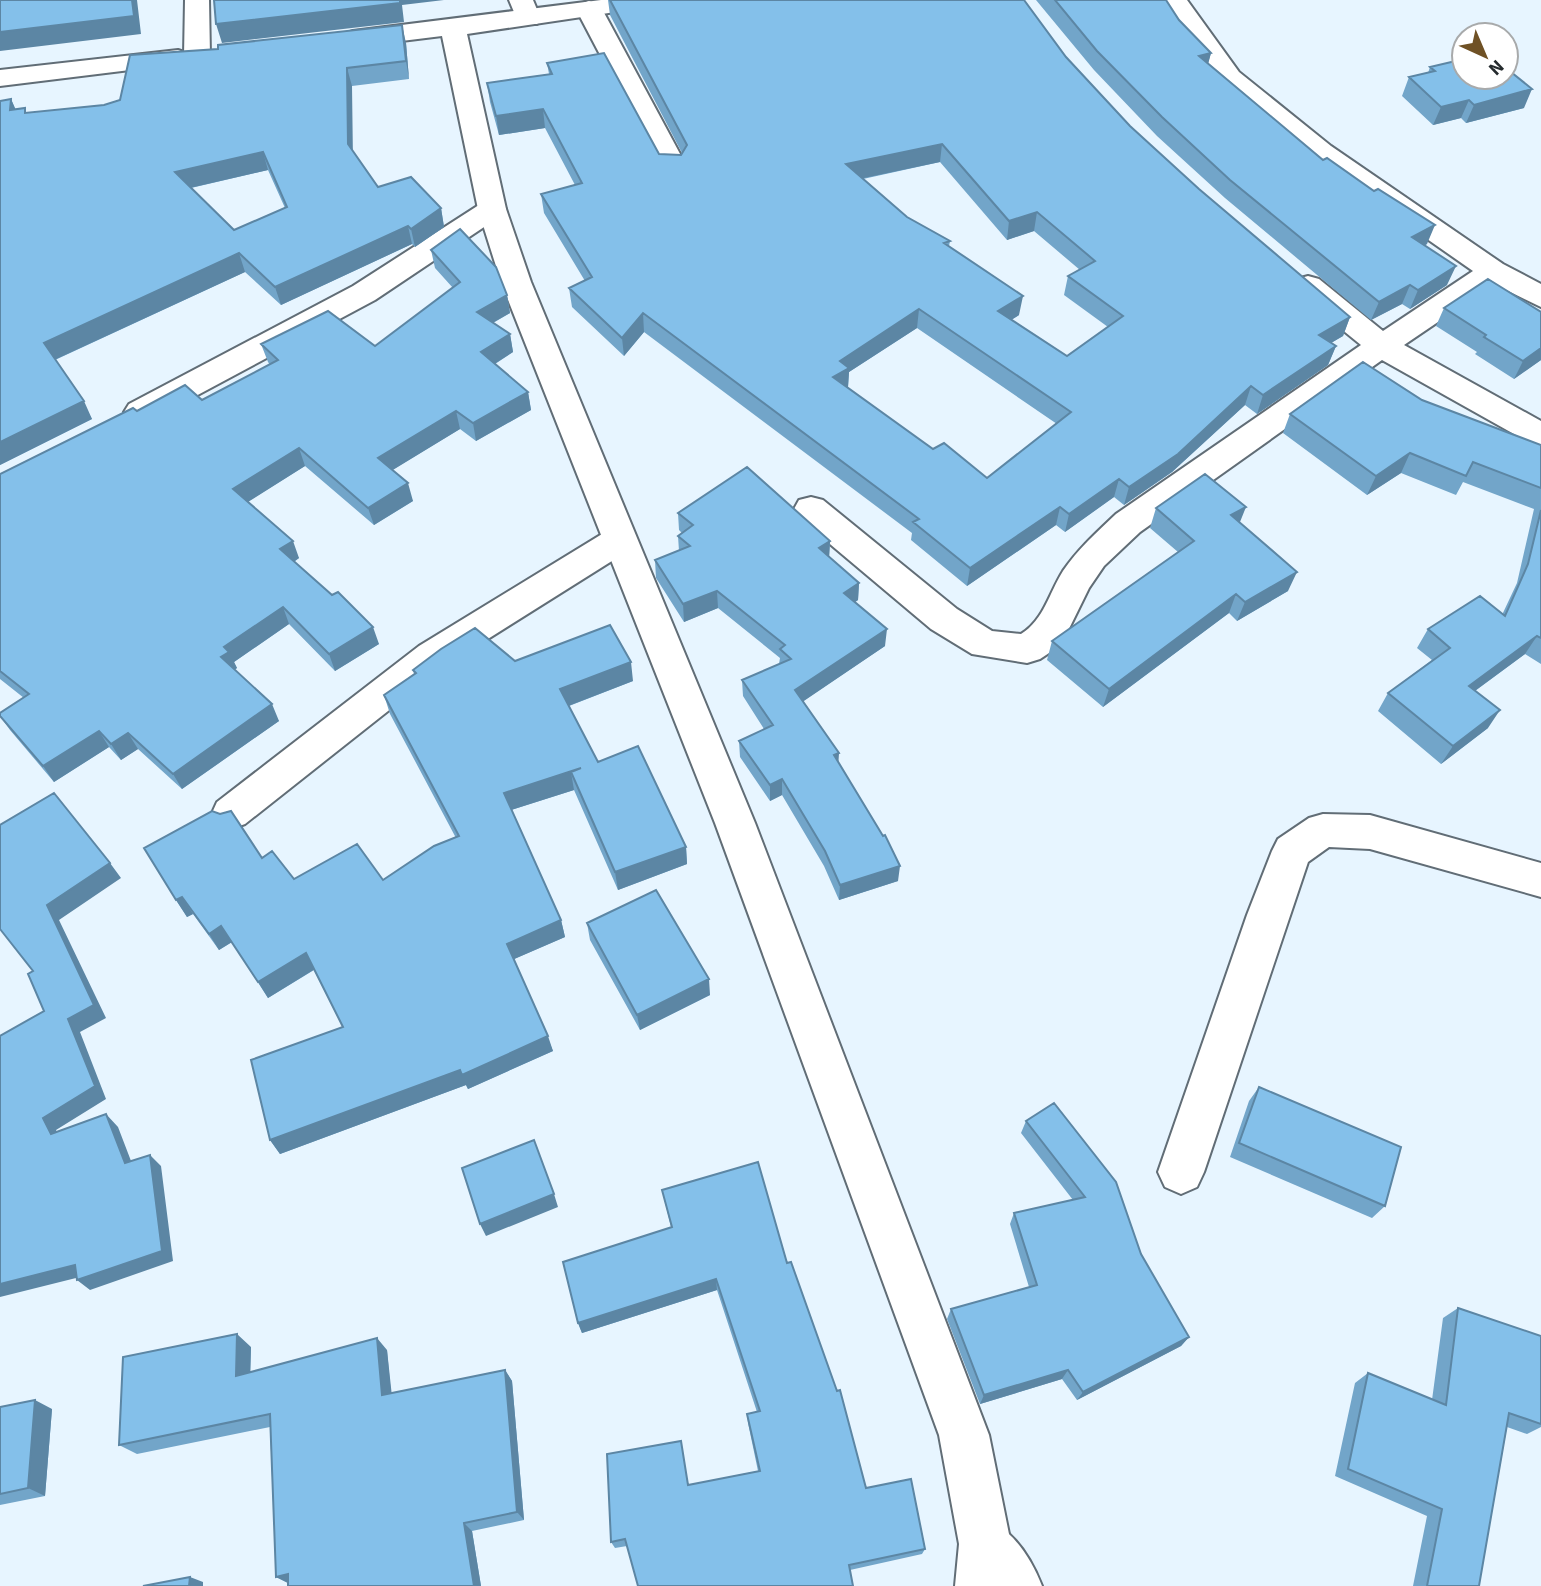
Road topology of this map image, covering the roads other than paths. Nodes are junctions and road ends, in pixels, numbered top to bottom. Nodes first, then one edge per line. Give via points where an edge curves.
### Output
1 (197, 0) edge
2 (649, 0) edge
3 (1174, 0) edge
4 (589, 9) junction
5 (524, 10) edge
6 (453, 28) junction
7 (334, 41) edge
8 (225, 53) edge
9 (197, 56) junction
10 (0, 78) edge
11 (672, 164) edge
12 (492, 209) junction
13 (1493, 271) junction
14 (1290, 272) edge
15 (1541, 297) edge
16 (1382, 346) junction
17 (118, 423) edge
18 (1541, 435) edge
19 (811, 509) dead end
20 (619, 540) junction
21 (231, 813) edge
22 (1541, 880) edge
23 (1181, 1172) dead end
24 (983, 1565) edge
25 (1016, 1586) edge

1 - 9 street
2 - 4 street
3 - 13 street via 1230,78 1321,152
4 - 5 street
4 - 11 street
5 - 6 street
6 - 7 street
6 - 12 street
8 - 9 street
9 - 10 street
12 - 17 street via 423,259 338,311
12 - 20 street via 516,282
13 - 15 street
13 - 16 street
14 - 16 street
16 - 18 street
16 - 19 street via 1128,523 1075,581 1048,635 1027,649 985,645 944,619
20 - 21 street via 432,656
20 - 24 street via 735,823 964,1435
22 - 23 street via 1370,832 1323,830 1292,851
24 - 25 street

